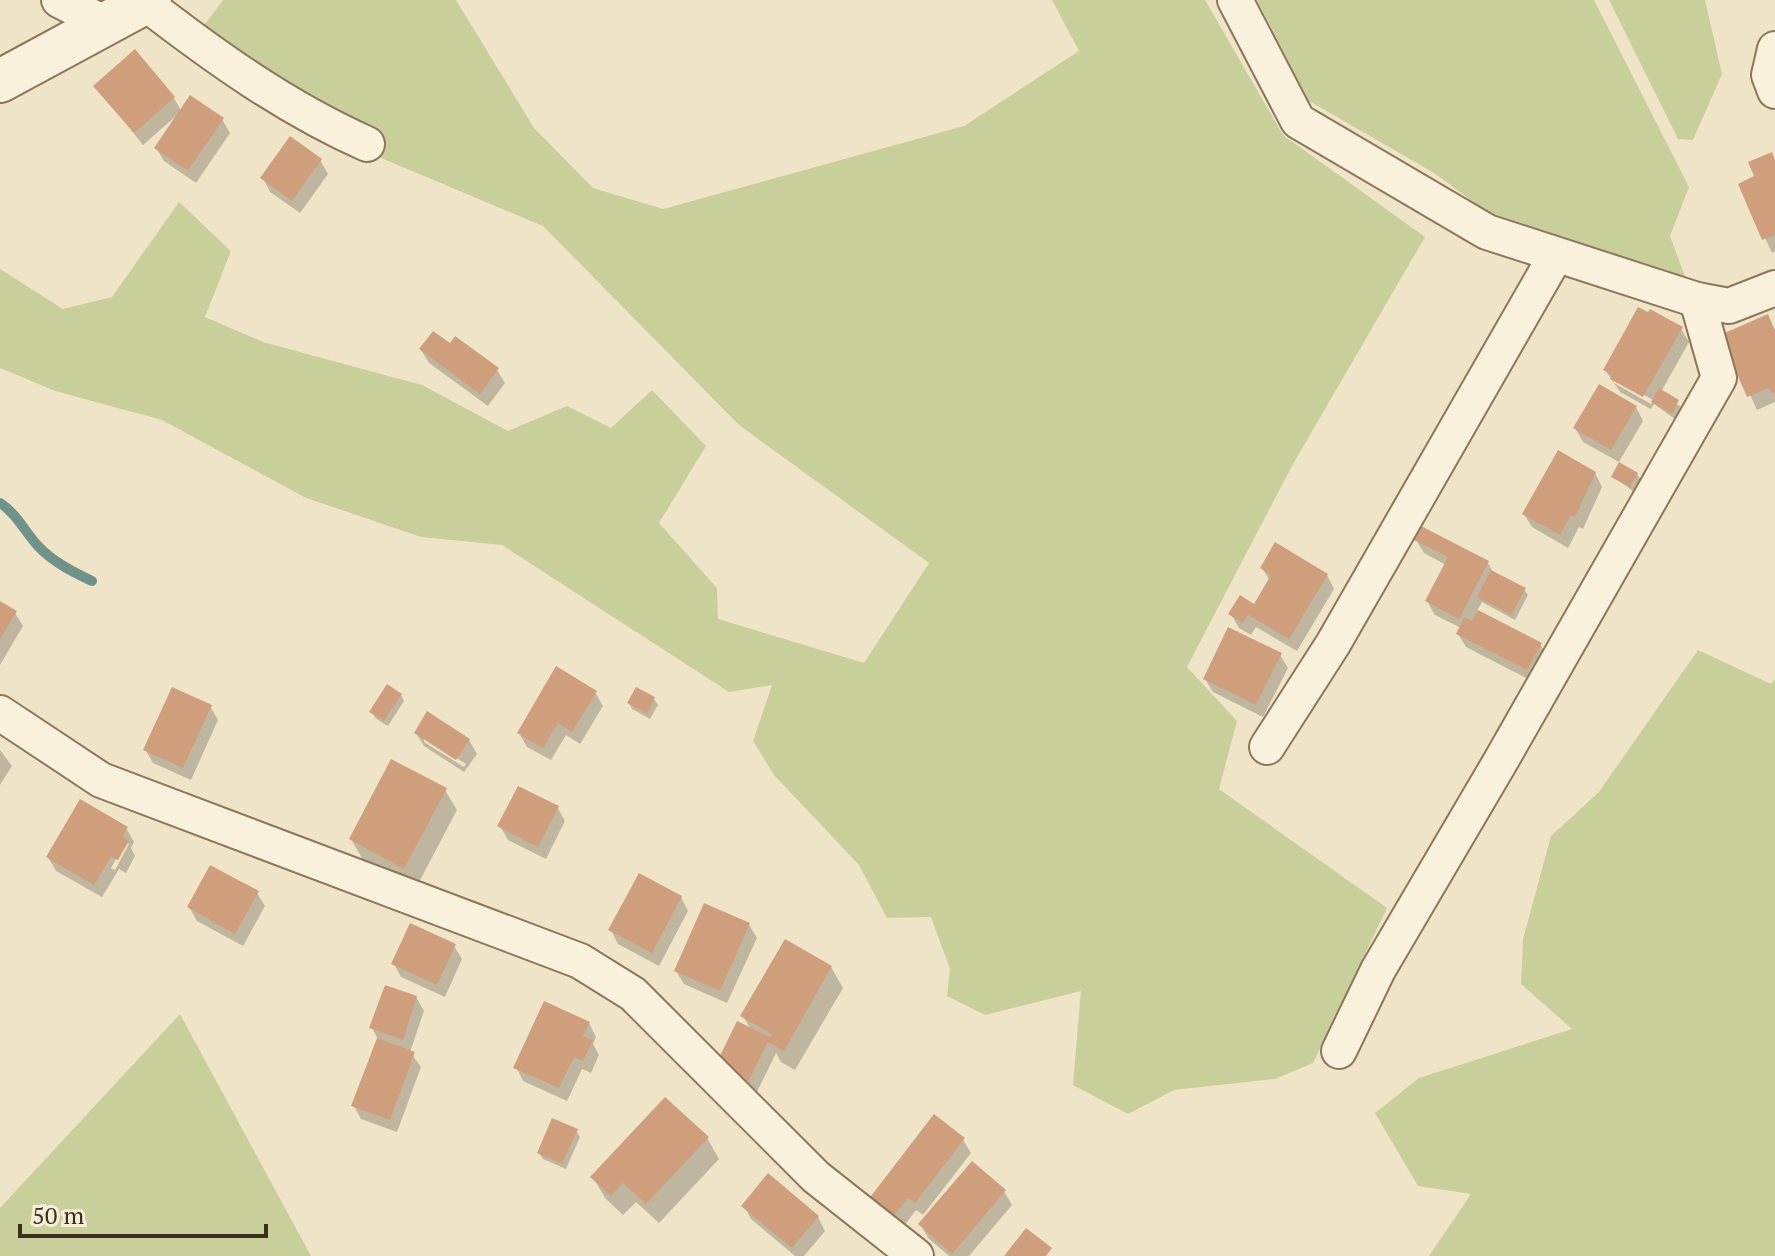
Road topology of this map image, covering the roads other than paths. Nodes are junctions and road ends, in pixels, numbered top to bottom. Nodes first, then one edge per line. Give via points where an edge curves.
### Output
1 (59, 0) edge
2 (1235, 0) edge
3 (148, 1) edge
4 (106, 24) junction
5 (1775, 49) edge
6 (0, 81) edge
7 (1775, 91) edge
8 (367, 144) dead end
9 (1556, 255) junction
10 (1775, 288) edge
11 (1697, 300) junction
12 (0, 713) edge
13 (1267, 747) dead end
14 (1339, 1051) dead end
15 (916, 1256) edge

1 - 4 street
2 - 9 street via 1298,121 1487,232
3 - 4 street
3 - 8 street via 210,53 318,122
4 - 6 street
5 - 7 street via 1769,75
9 - 11 street
9 - 13 street via 1333,644
10 - 11 street via 1729,306
11 - 14 street via 1719,378 1378,970
12 - 15 street via 101,780 580,961 633,994 816,1177

